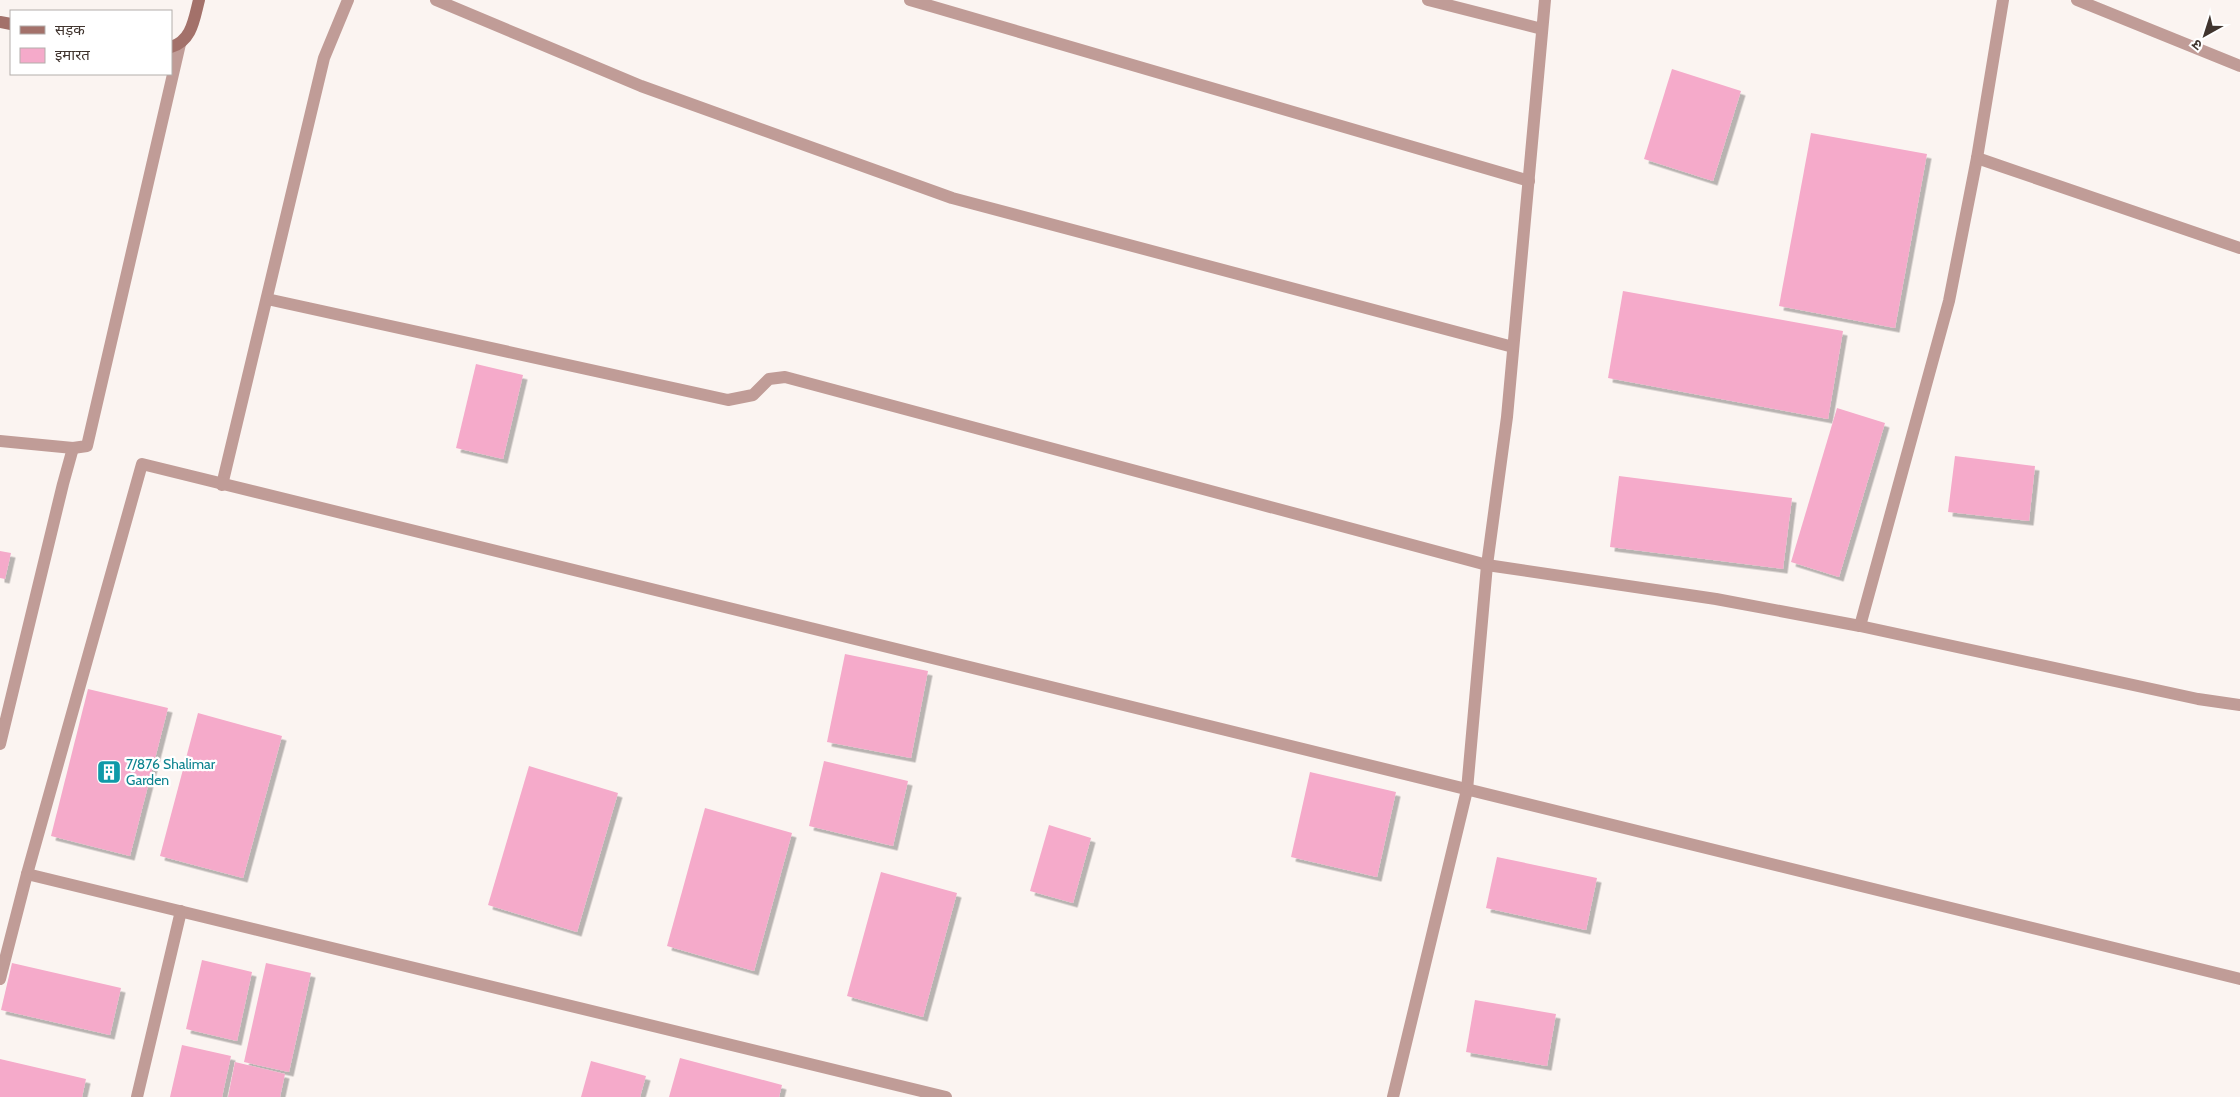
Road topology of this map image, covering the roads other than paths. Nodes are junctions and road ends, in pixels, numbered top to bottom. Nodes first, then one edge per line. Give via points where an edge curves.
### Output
1 (199, 0) edge
2 (348, 0) edge
3 (436, 0) edge
4 (910, 0) edge
5 (1428, 0) edge
6 (1545, 0) edge
7 (2003, 0) edge
8 (2078, 0) edge
9 (1542, 29) junction
10 (176, 46) edge
11 (172, 64) edge
12 (2240, 66) edge
13 (170, 75) edge
14 (1978, 158) junction
15 (1529, 181) junction
16 (2240, 248) edge
17 (267, 298) junction
18 (1514, 348) junction
19 (0, 441) edge
20 (74, 448) junction
21 (222, 485) junction
22 (1487, 565) junction
23 (1860, 626) junction
24 (2240, 705) edge
25 (0, 744) edge
26 (1467, 790) junction
27 (27, 874) junction
28 (180, 911) junction
29 (0, 979) edge
30 (2240, 979) edge
31 (137, 1097) edge
32 (946, 1097) edge
33 (1393, 1097) edge

1 - 10 street via 188,35
2 - 17 street via 324,58
3 - 18 street via 641,86 952,198
4 - 15 street
5 - 9 street
6 - 9 street
7 - 14 street
8 - 12 street
9 - 15 street
10 - 11 street
13 - 20 street via 87,446
14 - 16 street
14 - 23 street via 1949,301
15 - 18 street
17 - 21 street
17 - 22 street via 728,400 753,395 769,379 785,377
18 - 22 street
19 - 20 street
20 - 25 street
21 - 26 street
21 - 27 street via 142,464
22 - 23 street via 1716,599
22 - 26 street
23 - 24 street via 2198,699
26 - 30 street
26 - 33 street
27 - 28 street
27 - 29 street
28 - 31 street
28 - 32 street

